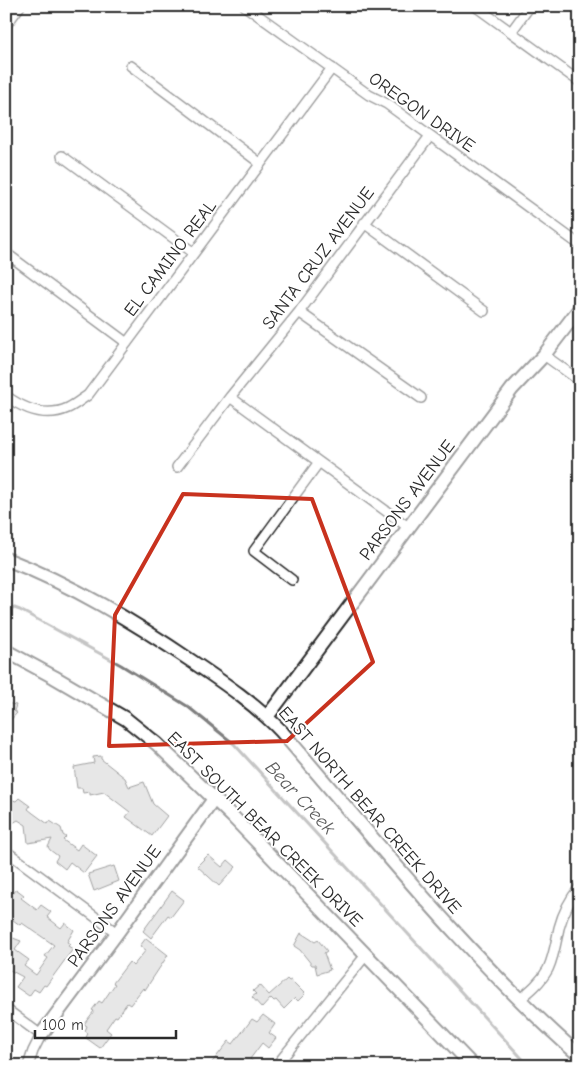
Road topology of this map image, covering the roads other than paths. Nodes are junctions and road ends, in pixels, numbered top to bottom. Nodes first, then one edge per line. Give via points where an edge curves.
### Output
1 (20, 6) edge
2 (245, 6) edge
3 (476, 6) edge
4 (530, 6) edge
5 (6, 25) edge
6 (511, 32) junction
7 (131, 66) dead end
8 (332, 68) junction
9 (580, 82) edge
10 (430, 136) junction
11 (62, 156) dead end
12 (260, 163) junction
13 (364, 222) junction
14 (580, 246) edge
15 (6, 253) edge
16 (194, 253) junction
17 (580, 308) edge
18 (299, 312) junction
19 (484, 312) dead end
20 (127, 343) junction
21 (544, 355) junction
22 (580, 381) edge
23 (6, 396) edge
24 (230, 397) junction
25 (421, 398) dead end
26 (319, 462) junction
27 (177, 467) dead end
28 (408, 527) junction
29 (6, 559) edge
30 (292, 580) dead end
31 (6, 651) edge
32 (267, 717) junction
33 (214, 798) junction
34 (6, 850) edge
35 (580, 887) edge
36 (117, 933) junction
37 (366, 955) junction
38 (520, 1000) junction
39 (6, 1009) edge
40 (41, 1034) junction
41 (580, 1056) edge
42 (28, 1066) edge
43 (276, 1066) edge
44 (473, 1066) edge

1 - 5 street
2 - 8 street, OREGON DRIVE
3 - 6 street
4 - 6 street
6 - 9 street
7 - 12 street
8 - 10 street, OREGON DRIVE
8 - 12 street, EL CAMINO REAL
10 - 13 street, SANTA CRUZ AVENUE
10 - 14 street, OREGON DRIVE
11 - 16 street
12 - 16 street, EL CAMINO REAL
13 - 18 street, SANTA CRUZ AVENUE
13 - 19 street
15 - 20 street
16 - 20 street, EL CAMINO REAL
17 - 21 street, PARSONS AVENUE
18 - 24 street, SANTA CRUZ AVENUE
18 - 25 street
20 - 23 street, EL CAMINO REAL via 88,395 69,408 38,412
21 - 22 street
21 - 28 street, PARSONS AVENUE via 512,389
24 - 26 street
24 - 27 street, SANTA CRUZ AVENUE
26 - 28 street
26 - 30 street via 254,551
28 - 32 street, PARSONS AVENUE
29 - 32 street, EAST NORTH BEAR CREEK DRIVE via 50,577 111,609 228,686
31 - 33 street, EAST SOUTH BEAR CREEK DRIVE via 126,719
32 - 38 street, EAST NORTH BEAR CREEK DRIVE via 459,938
33 - 36 street, PARSONS AVENUE
33 - 37 street, EAST SOUTH BEAR CREEK DRIVE
34 - 36 street
35 - 38 street via 566,908 548,969
36 - 40 street, PARSONS AVENUE
37 - 43 street
37 - 44 street, EAST SOUTH BEAR CREEK DRIVE
38 - 41 street, EAST NORTH BEAR CREEK DRIVE
39 - 40 street
40 - 42 street

